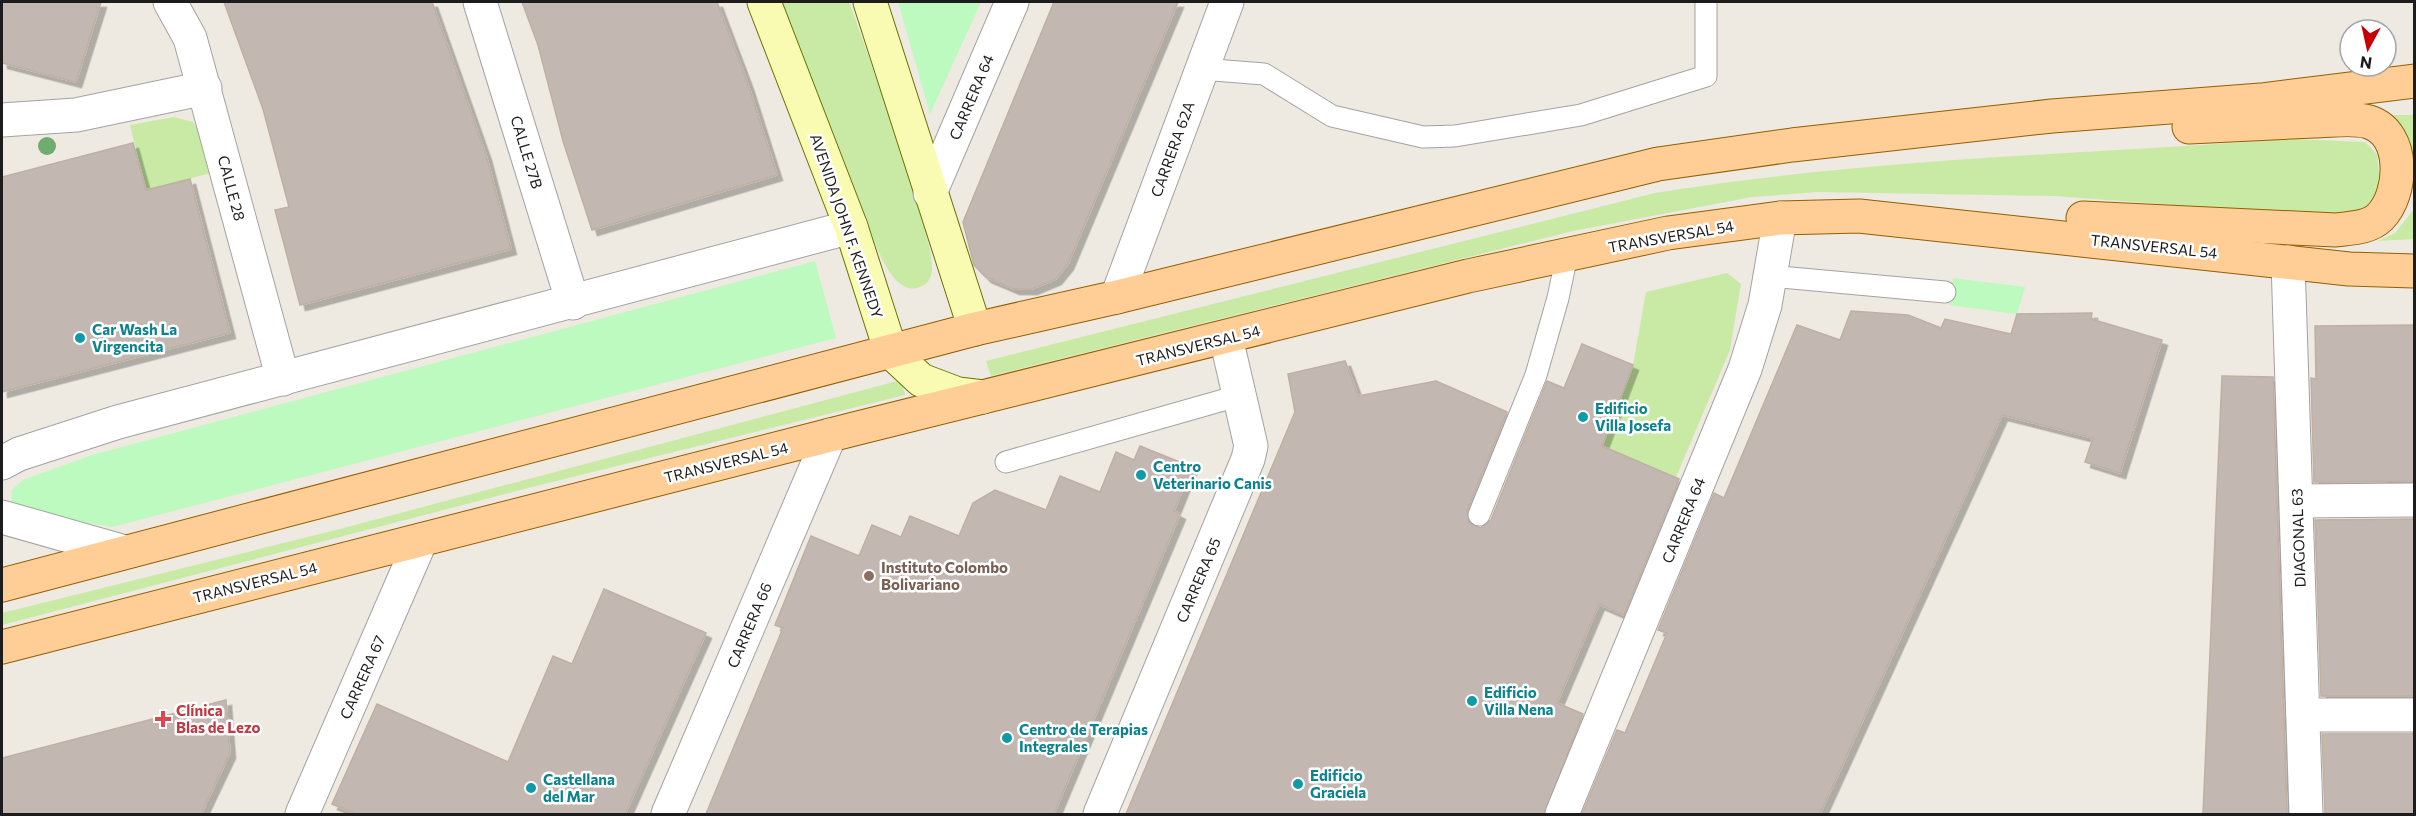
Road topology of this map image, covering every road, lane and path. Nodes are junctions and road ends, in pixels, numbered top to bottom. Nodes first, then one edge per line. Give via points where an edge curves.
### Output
1 (170, 2) edge
2 (480, 2) edge
3 (764, 2) edge
4 (870, 2) edge
5 (1012, 2) edge
6 (1227, 2) edge
7 (1706, 2) edge
8 (1201, 69) junction
9 (2415, 81) edge
10 (205, 88) junction
11 (2, 120) edge
12 (1854, 138) junction
13 (930, 193) junction
14 (1859, 216) junction
15 (1780, 218) junction
16 (850, 227) junction
17 (1567, 255) junction
18 (2288, 262) junction
19 (2415, 271) edge
20 (1770, 276) junction
21 (1945, 292) dead end
22 (1117, 297) junction
23 (573, 303) junction
24 (975, 328) junction
25 (1226, 338) junction
26 (891, 352) junction
27 (283, 379) junction
28 (1241, 395) junction
29 (983, 397) junction
30 (830, 435) junction
31 (1006, 462) dead end
32 (2, 463) edge
33 (2415, 500) edge
34 (2297, 501) junction
35 (1479, 515) dead end
36 (2, 517) edge
37 (421, 540) junction
38 (125, 552) junction
39 (2, 585) edge
40 (2, 647) edge
41 (2415, 715) edge
42 (2303, 716) junction
43 (302, 814) edge
44 (668, 814) edge
45 (1100, 814) edge
46 (1562, 814) edge
47 (2306, 814) edge

1 - 10 street, CALLE 28 via 190,38
2 - 23 street, CALLE 27B
3 - 16 street, AVENIDA JOHN F. KENNEDY
4 - 13 street
5 - 13 street, CARRERA 64
6 - 8 street, CARRERA 62A
7 - 8 lane via 1706,76 1581,115 1455,136 1423,137 1332,116 1264,74
8 - 22 street, CARRERA 62A
9 - 12 main road via 2261,100 2052,116
10 - 11 street via 76,115
10 - 27 street, CALLE 28
12 - 14 main road via 2335,120 2369,122 2385,134 2396,154 2395,185 2379,218 2363,226 2336,230 2013,214
12 - 22 main road via 1658,164
13 - 24 street
14 - 15 main road, TRANSVERSAL 54
14 - 18 main road, TRANSVERSAL 54
15 - 17 main road, TRANSVERSAL 54 via 1668,233
15 - 20 street, CARRERA 64
16 - 23 street
16 - 26 street, AVENIDA JOHN F. KENNEDY
17 - 25 main road, TRANSVERSAL 54 via 1468,276
17 - 35 lane via 1536,375
18 - 19 main road, TRANSVERSAL 54
18 - 34 street, DIAGONAL 63
20 - 21 lane
20 - 46 street, CARRERA 64 via 1745,369
22 - 24 main road
23 - 27 street
24 - 26 main road
25 - 28 street, CARRERA 65
25 - 29 main road, TRANSVERSAL 54
26 - 29 street, AVENIDA JOHN F. KENNEDY via 921,380 958,394
26 - 38 main road
27 - 32 street via 118,422
28 - 31 lane
28 - 45 street, CARRERA 65 via 1251,446 1248,459
29 - 30 main road, TRANSVERSAL 54
30 - 37 main road, TRANSVERSAL 54
30 - 44 street, CARRERA 66
33 - 34 street
34 - 42 street, DIAGONAL 63
36 - 38 street
37 - 40 main road, TRANSVERSAL 54
37 - 43 street, CARRERA 67
38 - 39 main road
41 - 42 street
42 - 47 street, DIAGONAL 63

